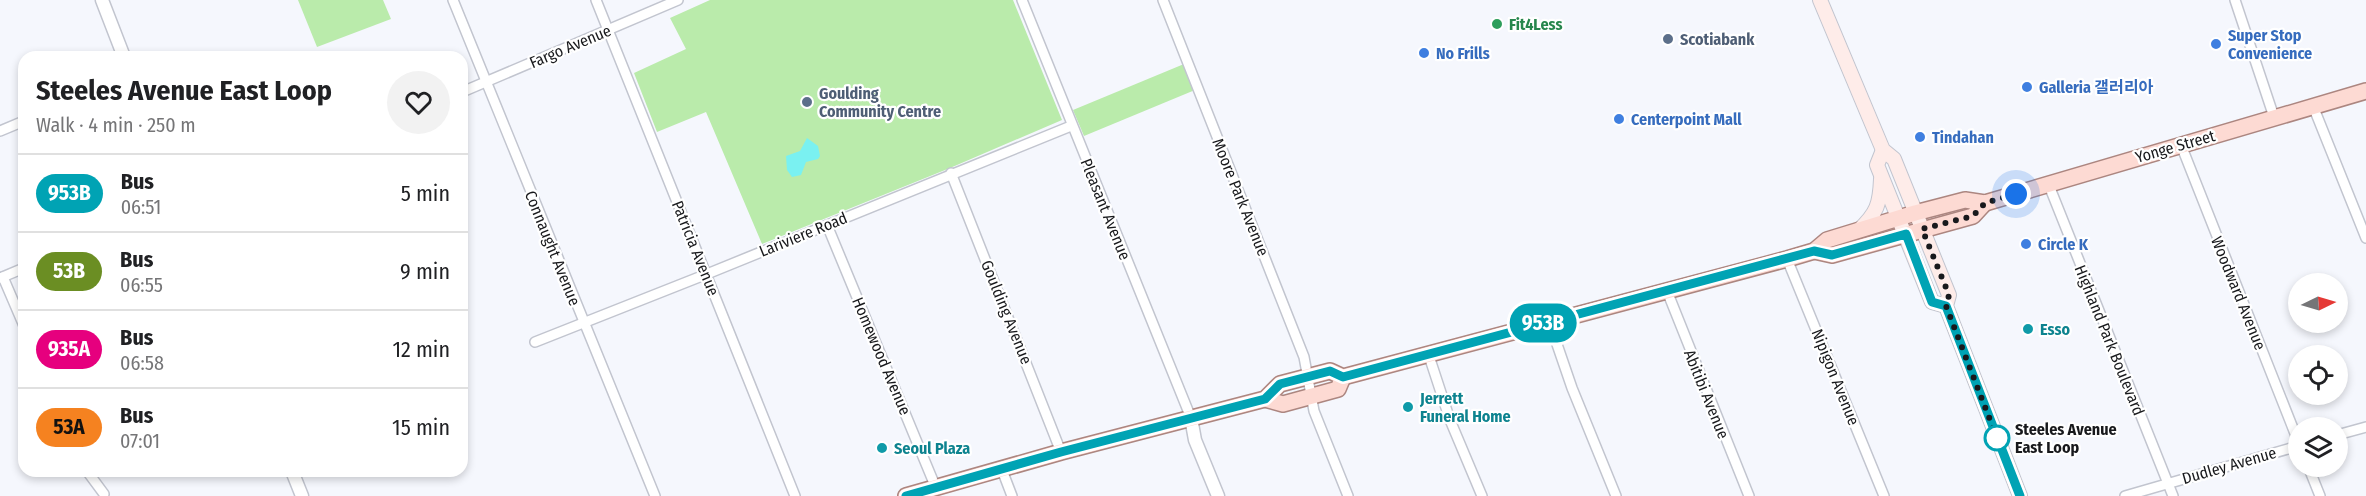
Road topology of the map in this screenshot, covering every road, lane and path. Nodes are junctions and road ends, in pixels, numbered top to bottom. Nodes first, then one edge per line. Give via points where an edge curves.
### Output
1 (102, 0) edge
2 (453, 0) edge
3 (596, 0) edge
4 (678, 0) edge
5 (1022, 0) edge
6 (1163, 0) edge
7 (1820, 0) edge
8 (2235, 0) edge
9 (608, 29) junction
10 (122, 51) edge
11 (486, 82) junction
12 (468, 90) edge
13 (2366, 91) edge
14 (2313, 106) junction
15 (2274, 117) junction
16 (18, 124) edge
17 (1071, 126) junction
18 (0, 131) edge
19 (2181, 145) junction
20 (1883, 150) junction
21 (951, 173) junction
22 (1881, 174) junction
23 (2048, 183) junction
24 (1985, 203) junction
25 (1915, 213) junction
26 (1899, 218) junction
27 (827, 225) junction
28 (1922, 229) junction
29 (1859, 231) junction
30 (1906, 234) junction
31 (2366, 238) edge
32 (1814, 251) junction
33 (1787, 259) junction
34 (18, 270) edge
35 (707, 274) junction
36 (2, 277) edge
37 (1666, 291) junction
38 (1946, 306) junction
39 (18, 313) edge
40 (1549, 321) junction
41 (584, 323) junction
42 (535, 342) dead end
43 (1428, 352) junction
44 (1307, 377) junction
45 (1343, 377) junction
46 (1311, 396) junction
47 (1265, 399) junction
48 (2289, 417) edge
49 (1191, 418) junction
50 (2366, 428) edge
51 (2348, 432) edge
52 (2288, 449) edge
53 (1061, 452) junction
54 (1002, 470) junction
55 (91, 477) edge
56 (294, 477) edge
57 (2312, 477) edge
58 (2167, 483) junction
59 (936, 488) junction
60 (104, 494) dead end
61 (302, 496) edge
62 (655, 496) edge
63 (795, 496) edge
64 (906, 496) edge
65 (1012, 496) edge
66 (1218, 496) edge
67 (1348, 496) edge
68 (1482, 496) edge
69 (1616, 496) edge
70 (1749, 496) edge
71 (1884, 496) edge
72 (2020, 496) edge
73 (2125, 496) edge
74 (2172, 496) edge
75 (2320, 496) edge

1 - 10 street
2 - 11 street, Connaught Avenue
3 - 9 street, Patricia Avenue
4 - 9 street, Fargo Avenue
5 - 17 street, Pleasant Avenue
6 - 44 street, Moore Park Avenue via 1304,357
7 - 20 main road
8 - 15 street
9 - 11 street, Fargo Avenue
9 - 35 street, Patricia Avenue
11 - 12 street, Fargo Avenue
11 - 41 street, Connaught Avenue
13 - 14 main road, Yonge Street
14 - 15 main road, Yonge Street
14 - 31 street
15 - 19 main road, Yonge Street
16 - 18 street
17 - 21 street, Lariviere Road
17 - 49 street, Pleasant Avenue
19 - 23 main road, Yonge Street
19 - 48 street, Woodward Avenue
20 - 22 main road via 1877,165
20 - 25 main road via 1894,159
21 - 27 street, Lariviere Road
21 - 53 street, Goulding Avenue
22 - 26 main road
22 - 29 main road via 1876,211
23 - 24 main road, Yonge Street
23 - 58 street, Highland Park Boulevard
24 - 25 main road, Yonge Street via 1965,200
24 - 28 main road, Yonge Street via 1973,216
25 - 26 main road, Yonge Street
25 - 28 main road
26 - 29 main road, Yonge Street
26 - 30 main road
27 - 35 street, Lariviere Road
27 - 59 street, Homewood Avenue
28 - 30 main road, Yonge Street
28 - 38 main road via 1949,295
29 - 32 main road, Yonge Street via 1827,240
30 - 32 main road, Yonge Street via 1832,255
30 - 38 main road via 1932,302
32 - 33 main road, Yonge Street
33 - 37 main road, Yonge Street
33 - 71 street, Nipigon Avenue
34 - 36 street
35 - 41 street, Lariviere Road
35 - 63 street, Patricia Avenue
36 - 39 street
37 - 40 main road, Yonge Street
37 - 70 street, Abitibi Avenue
38 - 72 main road
40 - 43 main road, Yonge Street
40 - 69 street
41 - 42 street, Lariviere Road
41 - 62 street, Connaught Avenue
43 - 45 main road, Yonge Street
43 - 68 street via 1450,420
44 - 45 main road, Yonge Street via 1330,371
44 - 46 street, Moore Park Avenue
44 - 47 main road, Yonge Street via 1280,384
45 - 46 main road, Yonge Street via 1338,389
46 - 47 main road, Yonge Street via 1283,404
46 - 67 street, Moore Park Avenue
47 - 49 main road, Yonge Street
49 - 53 main road, Yonge Street
49 - 66 street via 1194,437
50 - 51 street
52 - 58 street, Dudley Avenue
53 - 54 main road, Yonge Street
54 - 59 main road, Yonge Street
54 - 65 street
55 - 60 street
56 - 61 street
57 - 75 street
58 - 73 street, Dudley Avenue
58 - 74 street, Highland Park Boulevard
59 - 64 main road, Yonge Street

